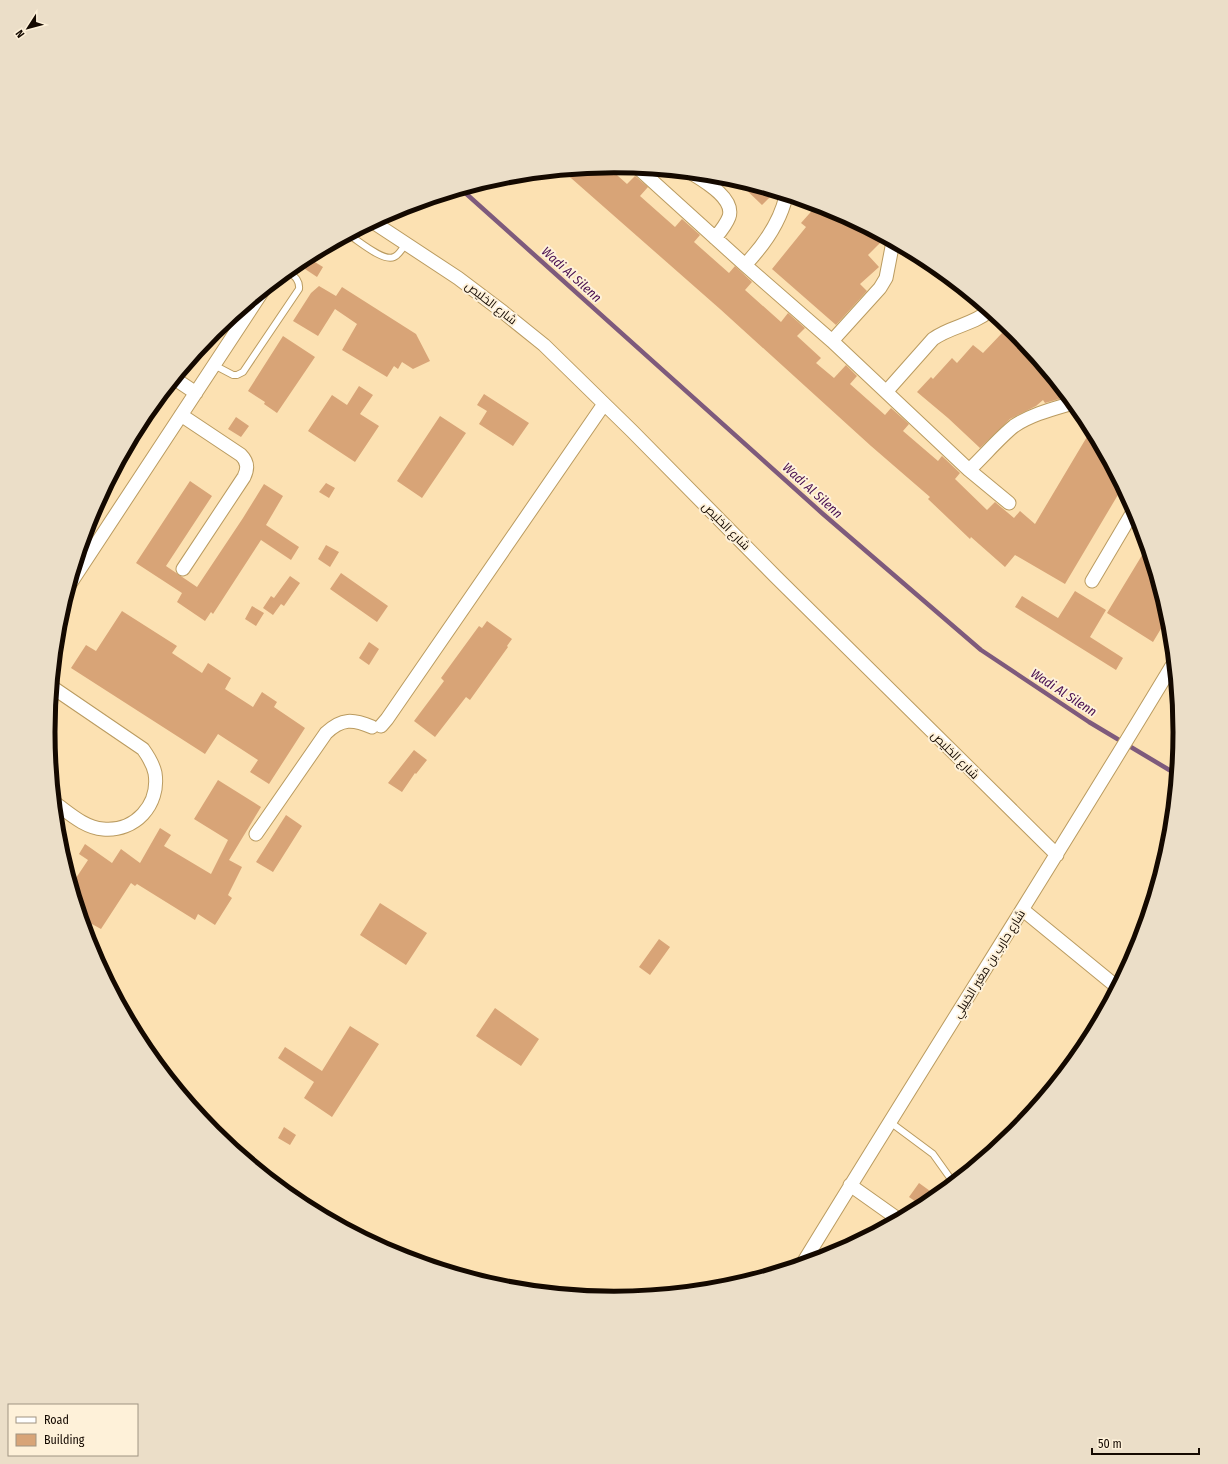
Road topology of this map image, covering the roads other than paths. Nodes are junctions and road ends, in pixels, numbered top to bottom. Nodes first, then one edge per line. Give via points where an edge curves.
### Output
1 (646, 174) edge
2 (702, 181) edge
3 (785, 200) edge
4 (379, 226) edge
5 (354, 238) edge
6 (715, 238) junction
7 (406, 243) junction
8 (892, 247) edge
9 (745, 265) junction
10 (293, 275) edge
11 (253, 305) edge
12 (985, 314) edge
13 (832, 341) junction
14 (214, 366) junction
15 (179, 382) edge
16 (886, 392) junction
17 (196, 393) junction
18 (604, 404) junction
19 (1067, 405) edge
20 (181, 415) junction
21 (969, 470) junction
22 (1009, 503) dead end
23 (1130, 517) edge
24 (183, 568) dead end
25 (79, 570) edge
26 (1092, 581) dead end
27 (1169, 670) edge
28 (57, 690) edge
29 (60, 807) edge
30 (256, 834) dead end
31 (1057, 856) junction
32 (1023, 910) junction
33 (1113, 983) edge
34 (890, 1122) junction
35 (950, 1178) edge
36 (850, 1185) junction
37 (893, 1216) edge
38 (806, 1256) edge

1 - 6 street
2 - 6 street via 717,191 730,209 728,219
3 - 9 street via 769,236
4 - 7 street, شارع الخليص
5 - 7 lane via 388,258 399,254
6 - 9 street
7 - 18 street, شارع الخليص via 509,317 544,346
8 - 13 street via 886,278 880,288
9 - 13 street
10 - 14 lane via 297,278 299,289 242,372 233,375
11 - 14 street
12 - 16 street via 971,323 943,332 934,339
13 - 16 street
14 - 17 street
15 - 17 street
16 - 21 street
17 - 20 street
18 - 30 street via 388,719 376,727 351,721 342,722 330,729
18 - 31 street, شارع الخليص
19 - 21 street via 1044,411 1014,427
20 - 24 street via 241,455 247,467 244,477
20 - 25 street
21 - 22 street
23 - 26 street
27 - 31 street, شارع حارب بن مغير الخييلي
28 - 29 street via 143,749 153,766 156,785 154,798 139,819 128,826 115,829 89,826
31 - 32 street, شارع حارب بن مغير الخييلي
32 - 33 street
32 - 34 street, شارع حارب بن مغير الخييلي
34 - 35 lane via 933,1154
34 - 36 street, شارع حارب بن مغير الخييلي
36 - 37 street
36 - 38 street, شارع حارب بن مغير الخييلي

